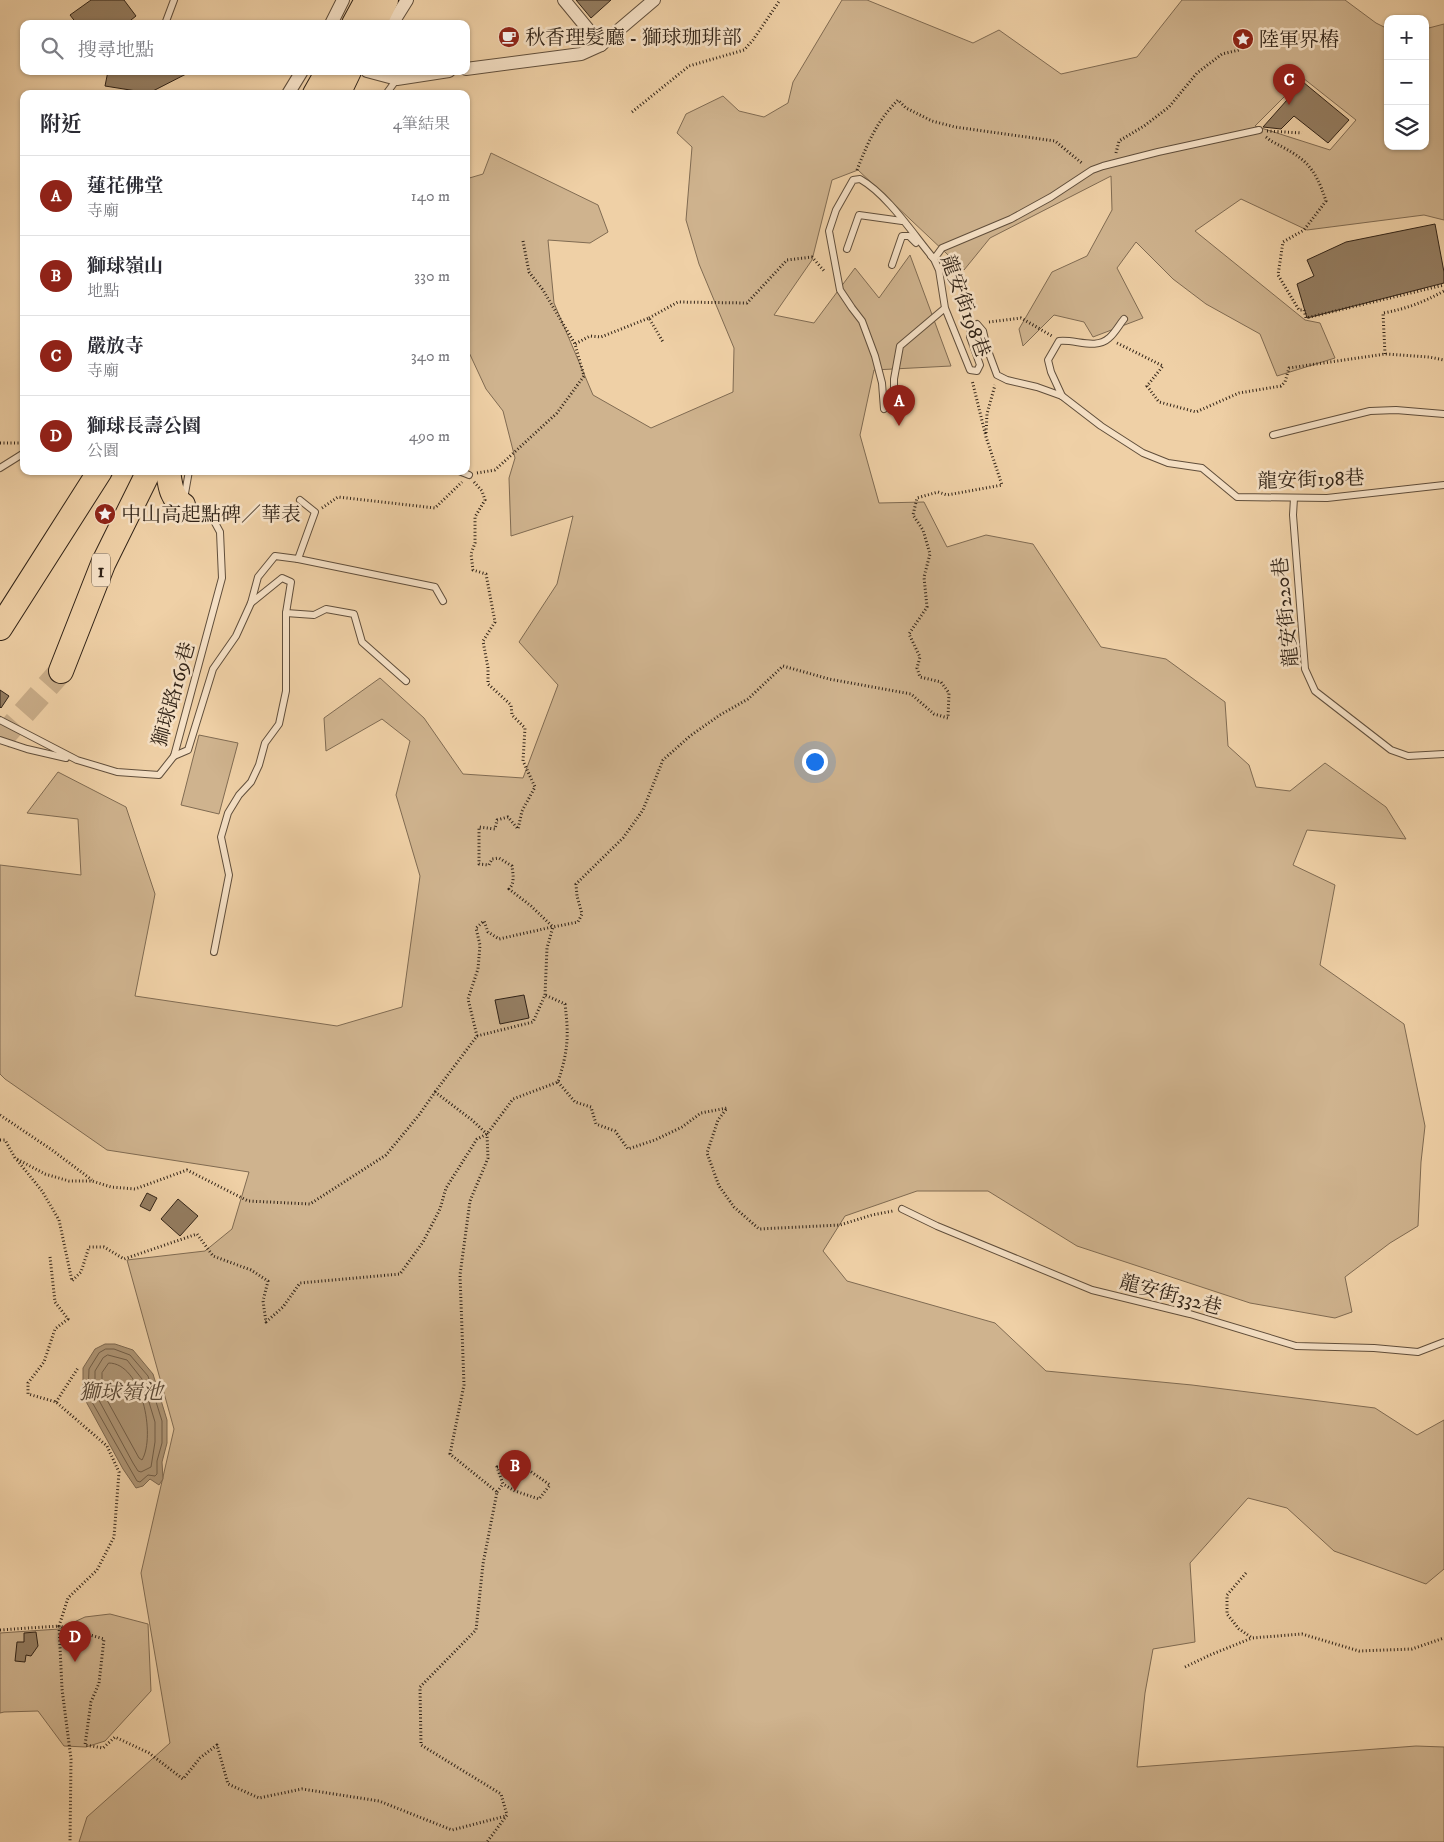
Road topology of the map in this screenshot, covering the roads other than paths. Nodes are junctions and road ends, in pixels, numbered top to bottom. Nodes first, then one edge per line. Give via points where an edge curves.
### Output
1 (174, 0) edge
2 (344, 0) edge
3 (368, 0) edge
4 (386, 0) edge
5 (407, 0) edge
6 (564, 0) edge
7 (654, 0) edge
8 (166, 20) edge
9 (333, 20) edge
10 (356, 20) edge
11 (376, 20) edge
12 (394, 20) edge
13 (601, 45) junction
14 (470, 68) edge
15 (300, 75) edge
16 (326, 75) edge
17 (347, 75) edge
18 (359, 75) edge
19 (382, 75) edge
20 (423, 75) edge
21 (397, 79) junction
22 (290, 90) edge
23 (317, 90) edge
24 (340, 90) edge
25 (350, 90) edge
26 (389, 90) edge
27 (1259, 130) road end
28 (902, 221) junction
29 (847, 249) dead end
30 (934, 259) junction
31 (892, 265) dead end
32 (945, 308) junction
33 (1124, 319) dead end
34 (1062, 396) junction
35 (1444, 414) edge
36 (1273, 435) dead end
37 (20, 456) edge
38 (0, 468) edge
39 (97, 475) edge
40 (147, 475) edge
41 (169, 475) edge
42 (188, 475) edge
43 (1444, 485) edge
44 (1294, 498) junction
45 (300, 500) dead end
46 (183, 505) junction
47 (298, 559) junction
48 (442, 601) dead end
49 (251, 603) junction
50 (286, 613) junction
51 (0, 628) edge
52 (61, 671) tunnel mouth
53 (406, 681) dead end
54 (0, 720) edge
55 (0, 740) edge
56 (1444, 754) edge
57 (174, 756) junction
58 (77, 760) junction
59 (214, 952) dead end
60 (902, 1209) road end
61 (1444, 1342) edge

1 - 8 lane
2 - 9 street
3 - 10 highway
4 - 11 highway
5 - 12 street
6 - 13 street
7 - 13 street
13 - 14 street via 581,54
15 - 22 street
16 - 23 highway
17 - 24 highway
18 - 25 street
19 - 21 street
20 - 21 street
21 - 26 lane
27 - 30 lane via 1092,170 1011,219 942,248
28 - 29 lane via 859,215
28 - 30 lane, 龍安街198巷
28 - 32 lane, 龍安街198巷 via 883,197 860,179 853,180 836,210 829,231 840,290 862,321 875,356 884,409 894,402 900,346
30 - 31 lane via 909,236 902,236
30 - 32 lane, 龍安街198巷
32 - 34 lane, 龍安街198巷 via 970,370 977,371 980,365 970,337 972,328 977,324 983,331 998,375
33 - 34 lane via 1109,339 1096,344 1059,340 1048,360
34 - 44 lane, 龍安街198巷 via 1143,453 1168,462 1202,468 1237,497
35 - 36 lane via 1396,410 1370,412
37 - 38 lane
39 - 51 highway
40 - 52 highway, 1 via 103,564
41 - 46 highway via 176,501
42 - 46 lane
43 - 44 lane, 龍安街198巷 via 1328,498
44 - 56 lane, 龍安街220巷 via 1292,515 1305,669 1315,691 1391,750 1408,756
45 - 47 lane via 315,512
46 - 57 lane, 獅球路169巷 via 214,521 220,532 222,578
47 - 48 lane via 435,587
47 - 49 lane via 275,556 258,577
49 - 50 lane via 282,578 290,582
49 - 57 lane via 236,636 214,669 188,750
50 - 53 lane via 314,615 326,609 354,614 362,642
50 - 59 lane via 286,691 280,724 264,743 251,782 228,812 221,837 229,875
54 - 58 lane, 獅球路169巷
55 - 58 lane
57 - 58 lane, 獅球路169巷 via 159,775 117,772
60 - 61 lane, 龍安街332巷 via 1092,1290 1190,1314 1296,1346 1418,1352

